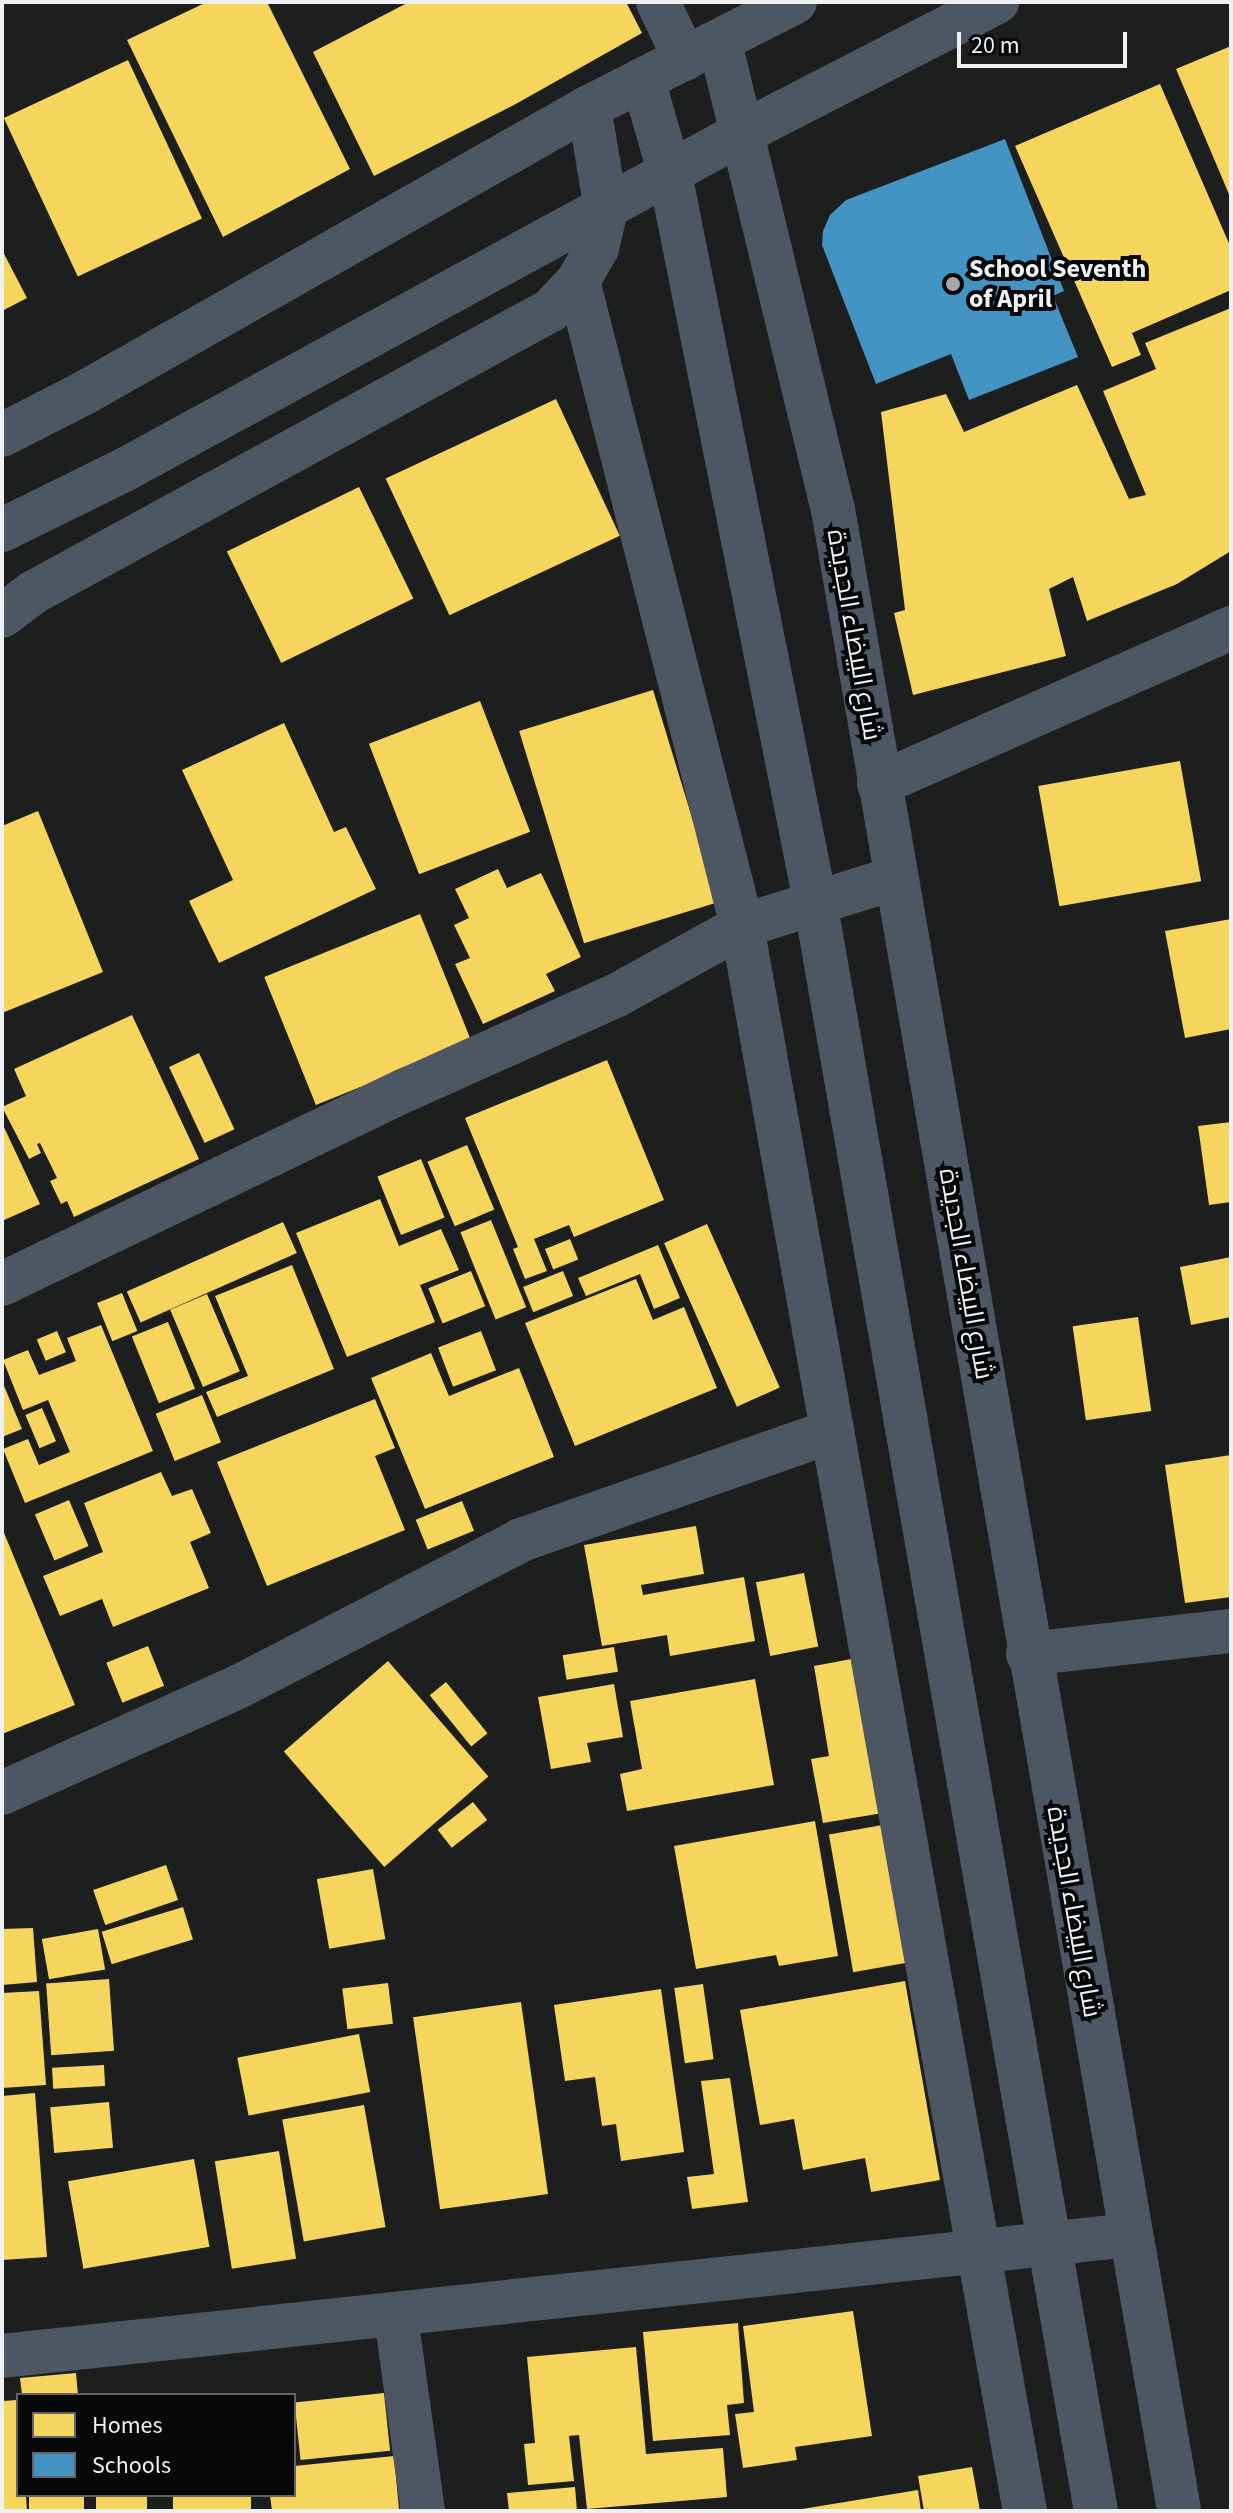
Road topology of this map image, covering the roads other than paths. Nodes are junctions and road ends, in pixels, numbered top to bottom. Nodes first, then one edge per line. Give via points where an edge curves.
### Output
1 (658, 2) edge
2 (795, 2) edge
3 (997, 2) edge
4 (702, 51) junction
5 (643, 80) junction
6 (589, 107) junction
7 (742, 133) junction
8 (670, 174) junction
9 (606, 209) junction
10 (578, 281) junction
11 (2, 435) edge
12 (2, 530) edge
13 (2, 616) edge
14 (1231, 628) edge
15 (879, 784) junction
16 (895, 878) junction
17 (815, 901) junction
18 (742, 926) junction
19 (2, 1284) edge
20 (833, 1431) junction
21 (1231, 1631) edge
22 (1028, 1654) junction
23 (2, 1793) edge
24 (1131, 2235) junction
25 (1048, 2244) junction
26 (979, 2252) junction
27 (396, 2317) junction
28 (2, 2356) edge
29 (423, 2511) edge
30 (1025, 2511) edge
31 (1096, 2511) edge
32 (1179, 2511) edge

1 - 4 street, شارع البيضاء الجديدة
2 - 4 main road
3 - 7 main road
4 - 5 main road
4 - 7 street, شارع البيضاء الجديدة
5 - 6 main road
5 - 8 street
6 - 9 street
6 - 11 main road
7 - 8 main road
7 - 15 street, شارع البيضاء الجديدة via 833,509
8 - 9 main road
8 - 17 street
9 - 10 street via 597,248
9 - 12 main road via 124,470
10 - 13 street via 551,310 34,592
10 - 18 street
14 - 15 street
15 - 16 street, شارع البيضاء الجديدة
16 - 17 street
16 - 22 street, شارع البيضاء الجديدة
17 - 18 street
17 - 25 street
18 - 19 street via 617,995
18 - 20 street
20 - 23 street via 521,1540 238,1687
20 - 26 street
21 - 22 street
22 - 24 street, شارع البيضاء الجديدة
24 - 25 street
24 - 32 street, شارع البيضاء الجديدة
25 - 26 street
25 - 31 street
26 - 27 street
26 - 30 street
27 - 28 street
27 - 29 street

